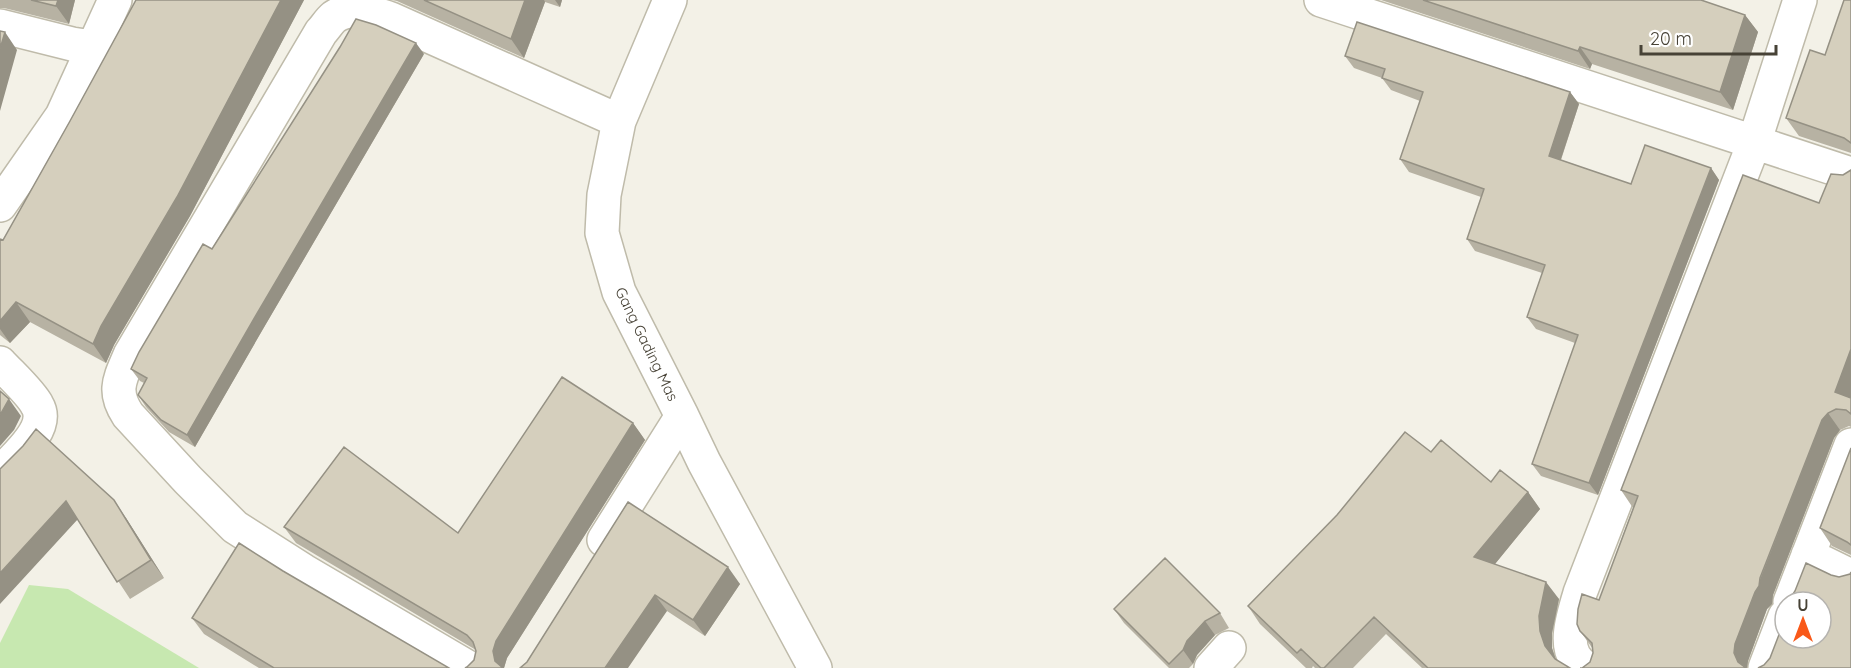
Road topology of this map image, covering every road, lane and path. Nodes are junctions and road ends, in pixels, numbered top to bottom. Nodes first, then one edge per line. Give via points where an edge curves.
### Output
1 (115, 0) edge
2 (670, 0) edge
3 (1321, 0) edge
4 (1800, 0) edge
5 (0, 26) edge
6 (92, 47) junction
7 (619, 121) junction
8 (1754, 142) junction
9 (1851, 174) edge
10 (0, 205) edge
11 (0, 363) edge
12 (682, 416) junction
13 (1851, 445) edge
14 (0, 473) edge
15 (1808, 555) junction
16 (587, 567) edge
17 (1851, 576) edge
18 (1795, 590) edge
19 (1773, 647) edge
20 (469, 668) edge
21 (815, 668) edge
22 (1587, 668) edge
23 (1765, 668) edge

1 - 6 street
2 - 7 street, Gang Gading Mas
3 - 8 street
4 - 8 street
5 - 6 street
6 - 10 street via 62,116
7 - 12 street, Gang Gading Mas via 604,195 602,232 619,292
7 - 20 street via 391,19 361,11 334,18 309,52 122,374 118,395 128,415 235,527
8 - 9 street
8 - 22 street via 1580,593 1570,640 1576,659
11 - 14 street via 37,404 41,419 36,433
12 - 16 street
12 - 21 street, Gang Gading Mas
13 - 15 street
15 - 17 street
15 - 18 street
19 - 23 street

